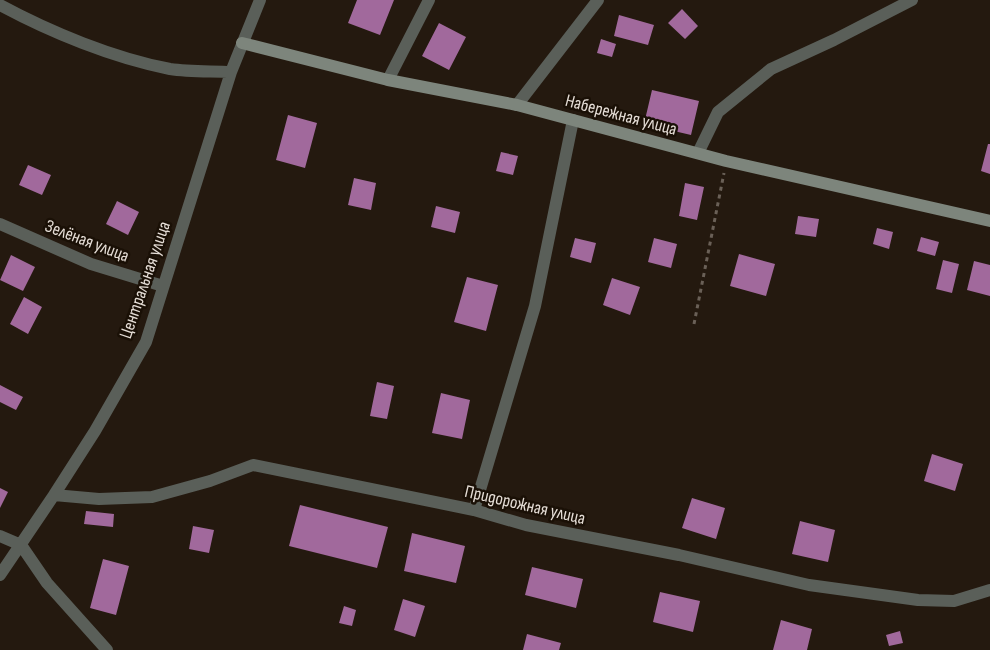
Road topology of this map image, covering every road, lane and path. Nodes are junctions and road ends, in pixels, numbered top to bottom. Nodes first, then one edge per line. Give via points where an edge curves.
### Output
1 (260, 0) edge
2 (429, 0) edge
3 (598, 0) edge
4 (912, 0) edge
5 (0, 5) edge
6 (242, 43) junction
7 (231, 72) junction
8 (388, 80) junction
9 (517, 105) junction
10 (573, 120) junction
11 (698, 153) junction
12 (726, 160) junction
13 (990, 221) edge
14 (0, 224) edge
15 (164, 286) junction
16 (694, 324) dead end
17 (54, 495) junction
18 (474, 510) junction
19 (0, 536) edge
20 (21, 545) junction
21 (0, 575) edge
22 (990, 584) edge
23 (984, 591) edge
24 (107, 650) edge

1 - 6 street, Центральная улица
2 - 8 street
3 - 9 street
4 - 11 street via 771,69 718,112
5 - 7 street via 30,21 115,54 171,69
6 - 7 street, Центральная улица
6 - 8 street, Набережная улица
7 - 15 street, Центральная улица
8 - 9 street, Набережная улица
9 - 10 street, Набережная улица
10 - 11 street, Набережная улица
10 - 18 street via 535,306
11 - 12 street, Набережная улица
12 - 13 street, Набережная улица
12 - 16 path
14 - 15 street, Зелёная улица via 91,264
15 - 17 street, Центральная улица via 146,342
17 - 18 street, Придорожная улица via 99,499 152,497 253,465
17 - 20 street, Центральная улица
18 - 23 street, Придорожная улица via 526,525 809,585 918,600 954,601
19 - 20 street
20 - 21 street, Центральная улица
20 - 24 street via 47,583
22 - 23 street, Придорожная улица

